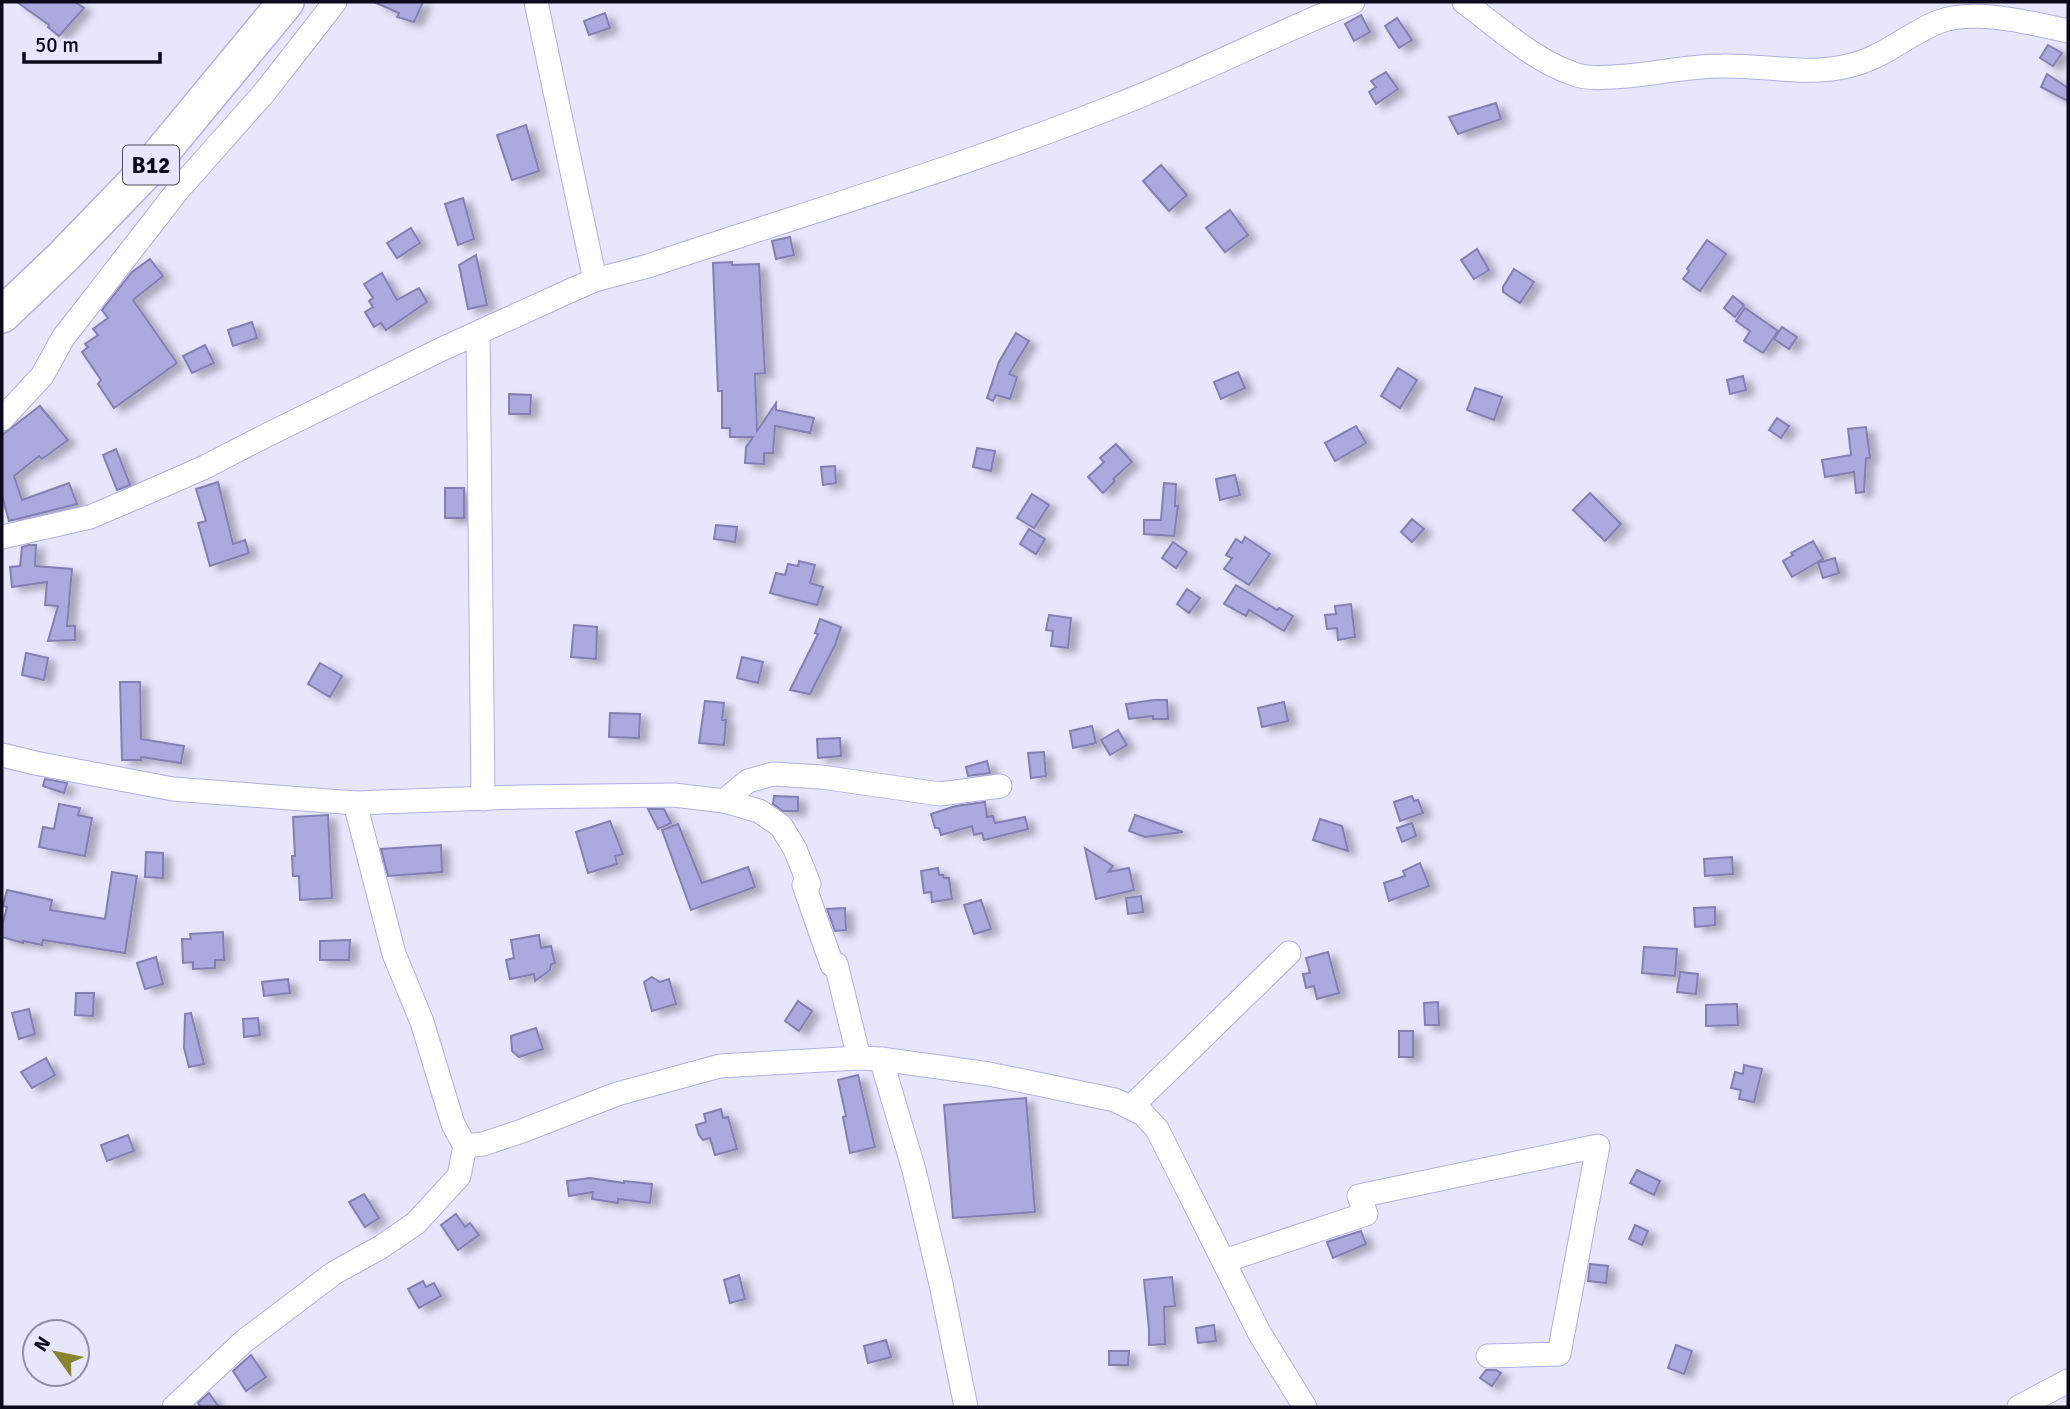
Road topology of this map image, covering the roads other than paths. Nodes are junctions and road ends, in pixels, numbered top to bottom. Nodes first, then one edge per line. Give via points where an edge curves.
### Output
1 (286, 2) edge
2 (335, 2) edge
3 (536, 2) edge
4 (1353, 2) edge
5 (1464, 2) edge
6 (2068, 31) edge
7 (148, 169) junction
8 (178, 190) junction
9 (595, 280) junction
10 (2, 315) edge
11 (478, 334) junction
12 (2, 419) edge
13 (2, 537) edge
14 (2, 755) edge
15 (1000, 786) dead end
16 (483, 799) junction
17 (724, 801) junction
18 (355, 803) junction
19 (1289, 953) dead end
20 (870, 1058) junction
21 (1131, 1107) junction
22 (465, 1146) junction
23 (1224, 1261) junction
24 (1489, 1356) dead end
25 (2068, 1381) edge
26 (174, 1407) edge
27 (966, 1407) edge
28 (1305, 1407) edge
29 (2019, 1407) edge

1 - 7 highway, B12
2 - 8 street via 264,93
3 - 9 street
4 - 9 street via 1122,104 992,152
5 - 6 street via 1550,64 1577,76 1614,77 1721,66 1846,67 1870,60 1952,17 2001,18
7 - 8 street
7 - 10 highway, B12
8 - 12 street via 63,338 42,376
9 - 11 street
11 - 13 street via 130,500 90,517
11 - 16 street
14 - 18 street via 173,789
15 - 17 street via 940,794 773,774 748,781
16 - 17 street via 674,795
16 - 18 street
17 - 20 street via 759,811 788,833 809,884 804,885 832,965 836,964
18 - 22 street via 394,954 422,1022 453,1124
19 - 21 street
20 - 21 street via 1009,1078
20 - 22 street via 720,1066 617,1094 496,1140
20 - 27 street via 917,1182
21 - 23 street via 1157,1129
22 - 26 street via 459,1176 416,1223 334,1273 253,1334
23 - 24 street via 1366,1214 1359,1196 1598,1146 1559,1354
23 - 28 street via 1260,1334
25 - 29 street

